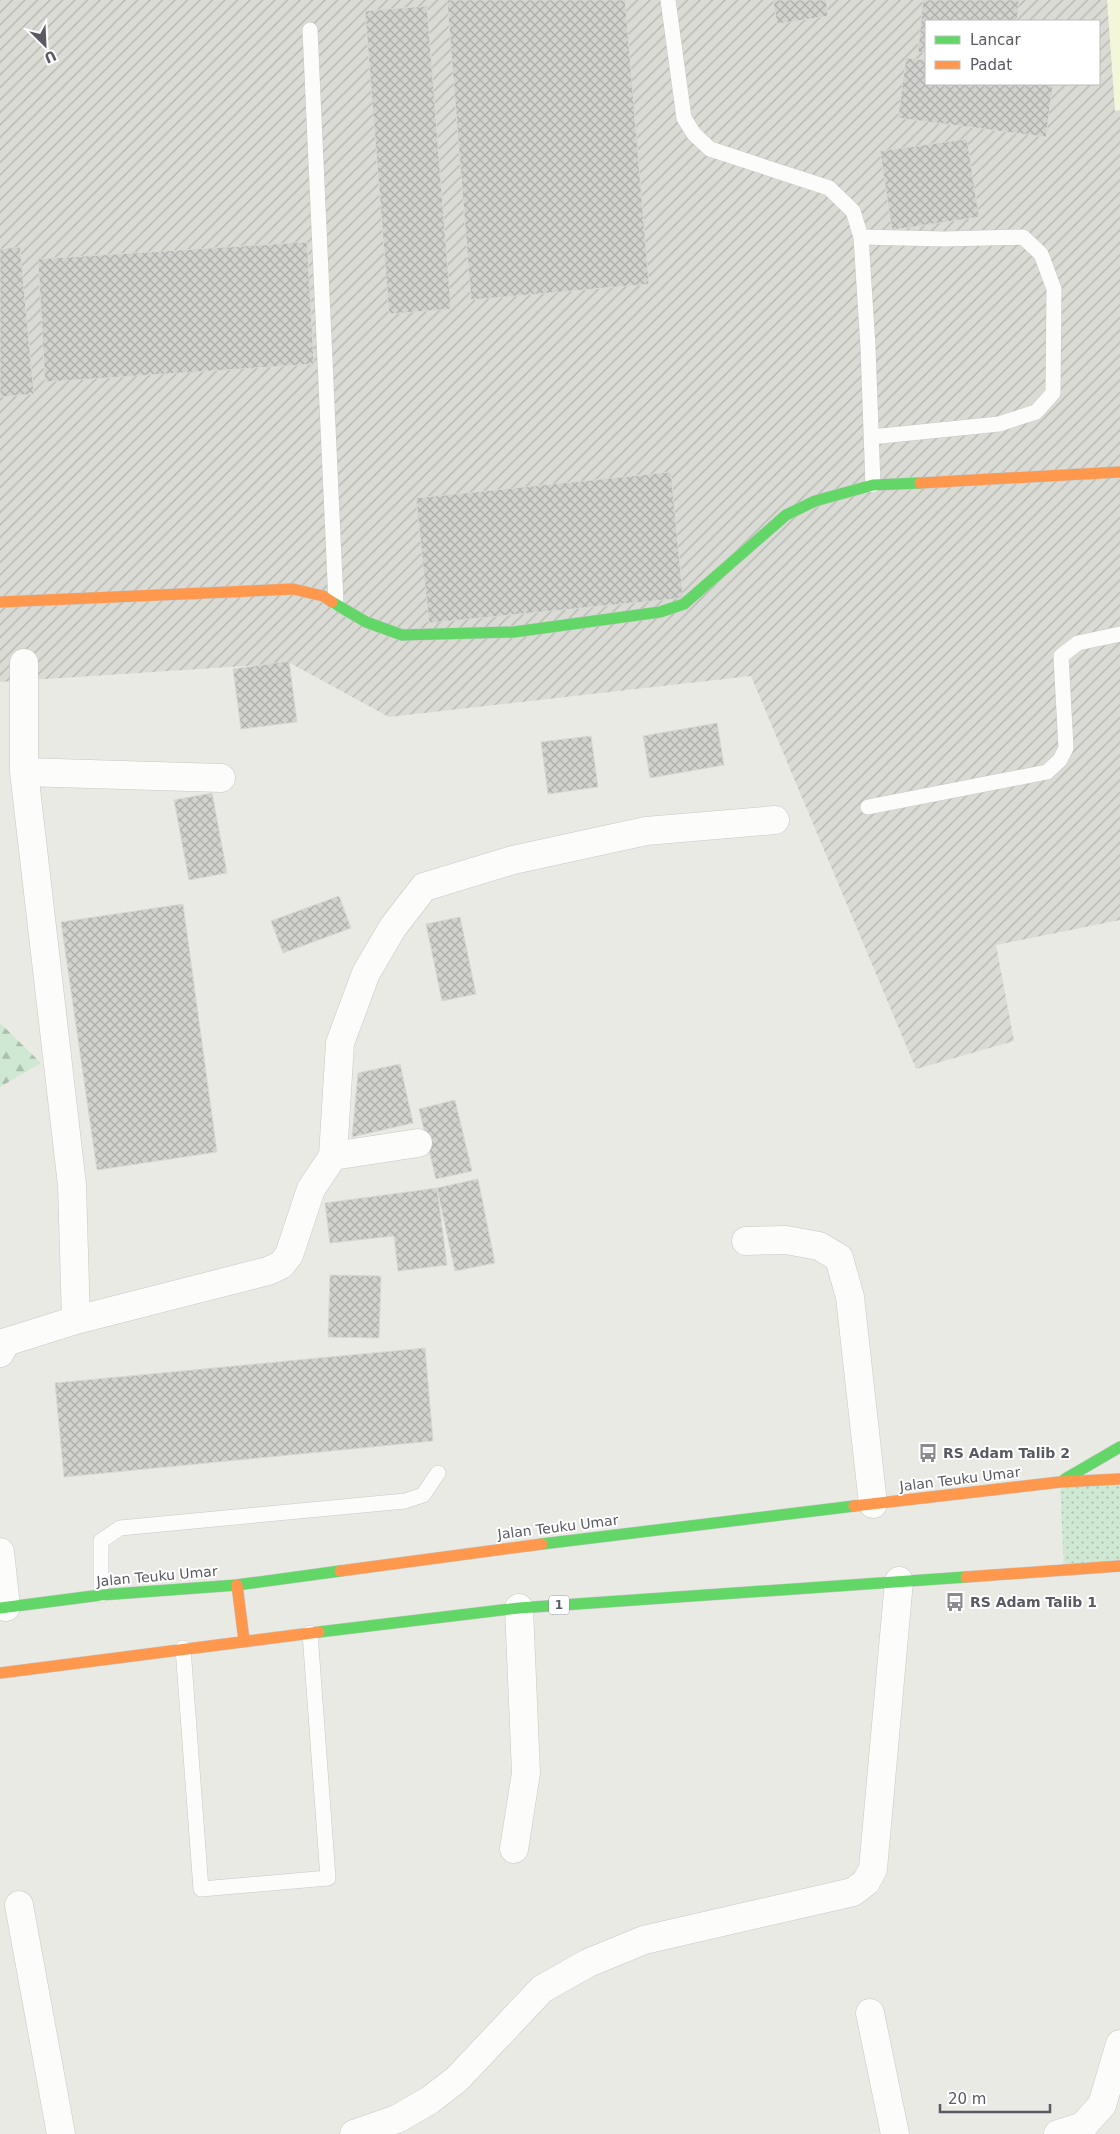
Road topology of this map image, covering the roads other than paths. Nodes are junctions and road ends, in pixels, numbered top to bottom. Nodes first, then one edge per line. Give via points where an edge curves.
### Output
1 (668, 0) edge
2 (310, 30) dead end
3 (861, 237) junction
4 (871, 437) junction
5 (1120, 472) edge
6 (873, 484) junction
7 (0, 602) edge
8 (336, 604) junction
9 (1120, 634) edge
10 (24, 663) dead end
11 (24, 772) junction
12 (221, 778) dead end
13 (868, 807) dead end
14 (775, 820) dead end
15 (418, 1144) dead end
16 (333, 1156) junction
17 (746, 1241) dead end
18 (76, 1320) junction
19 (0, 1353) edge
20 (1120, 1447) edge
21 (438, 1473) dead end
22 (1120, 1479) edge
23 (1060, 1482) junction
24 (873, 1504) junction
25 (0, 1552) edge
26 (1120, 1566) edge
27 (899, 1581) junction
28 (238, 1584) junction
29 (101, 1595) junction
30 (3, 1608) edge
31 (519, 1608) junction
32 (310, 1633) junction
33 (244, 1640) junction
34 (183, 1648) junction
35 (0, 1672) edge
36 (514, 1849) dead end
37 (19, 1905) dead end
38 (870, 2013) dead end
39 (1120, 2044) edge
40 (1074, 2131) edge
41 (61, 2134) edge
42 (354, 2134) edge
43 (895, 2134) edge

1 - 3 lane via 684,118 694,134 710,149 829,188 853,211
2 - 8 lane
3 - 4 lane
3 - 4 lane via 1023,237 1041,254 1054,288 1053,393 1036,412 999,424
4 - 6 lane
5 - 6 main road
6 - 8 main road via 815,501 786,515 684,604 660,612 514,632 402,635 366,622
7 - 8 main road via 293,588 323,596
9 - 13 lane via 1078,643 1061,656 1066,748 1060,760 1047,772
10 - 11 street
11 - 12 street
11 - 18 street via 72,1185
14 - 16 street via 646,831 513,860 424,887 394,927 366,973 340,1043
15 - 16 street
16 - 18 street via 311,1189 290,1255 281,1265 268,1272
17 - 24 street via 786,1240 819,1246 839,1258 850,1297
18 - 19 street via 6,1342
20 - 23 main road
21 - 29 lane via 423,1496 405,1501 120,1528 101,1541
22 - 23 main road, Jalan Teuku Umar
23 - 24 main road, Jalan Teuku Umar
24 - 28 main road, Jalan Teuku Umar
25 - 30 street
26 - 27 main road, 1
27 - 31 main road, 1
27 - 42 street via 873,1869 866,1882 853,1892 644,1940 588,1963 542,1990 457,2079 430,2100 397,2119
28 - 29 main road, Jalan Teuku Umar
28 - 33 main road
29 - 30 main road, Jalan Teuku Umar
31 - 32 main road, 1
31 - 36 street via 526,1773
32 - 33 main road, 1
32 - 34 lane via 328,1878 201,1889
33 - 34 main road, 1
34 - 35 main road, 1
37 - 41 street
38 - 43 street
39 - 40 street via 1102,2105

